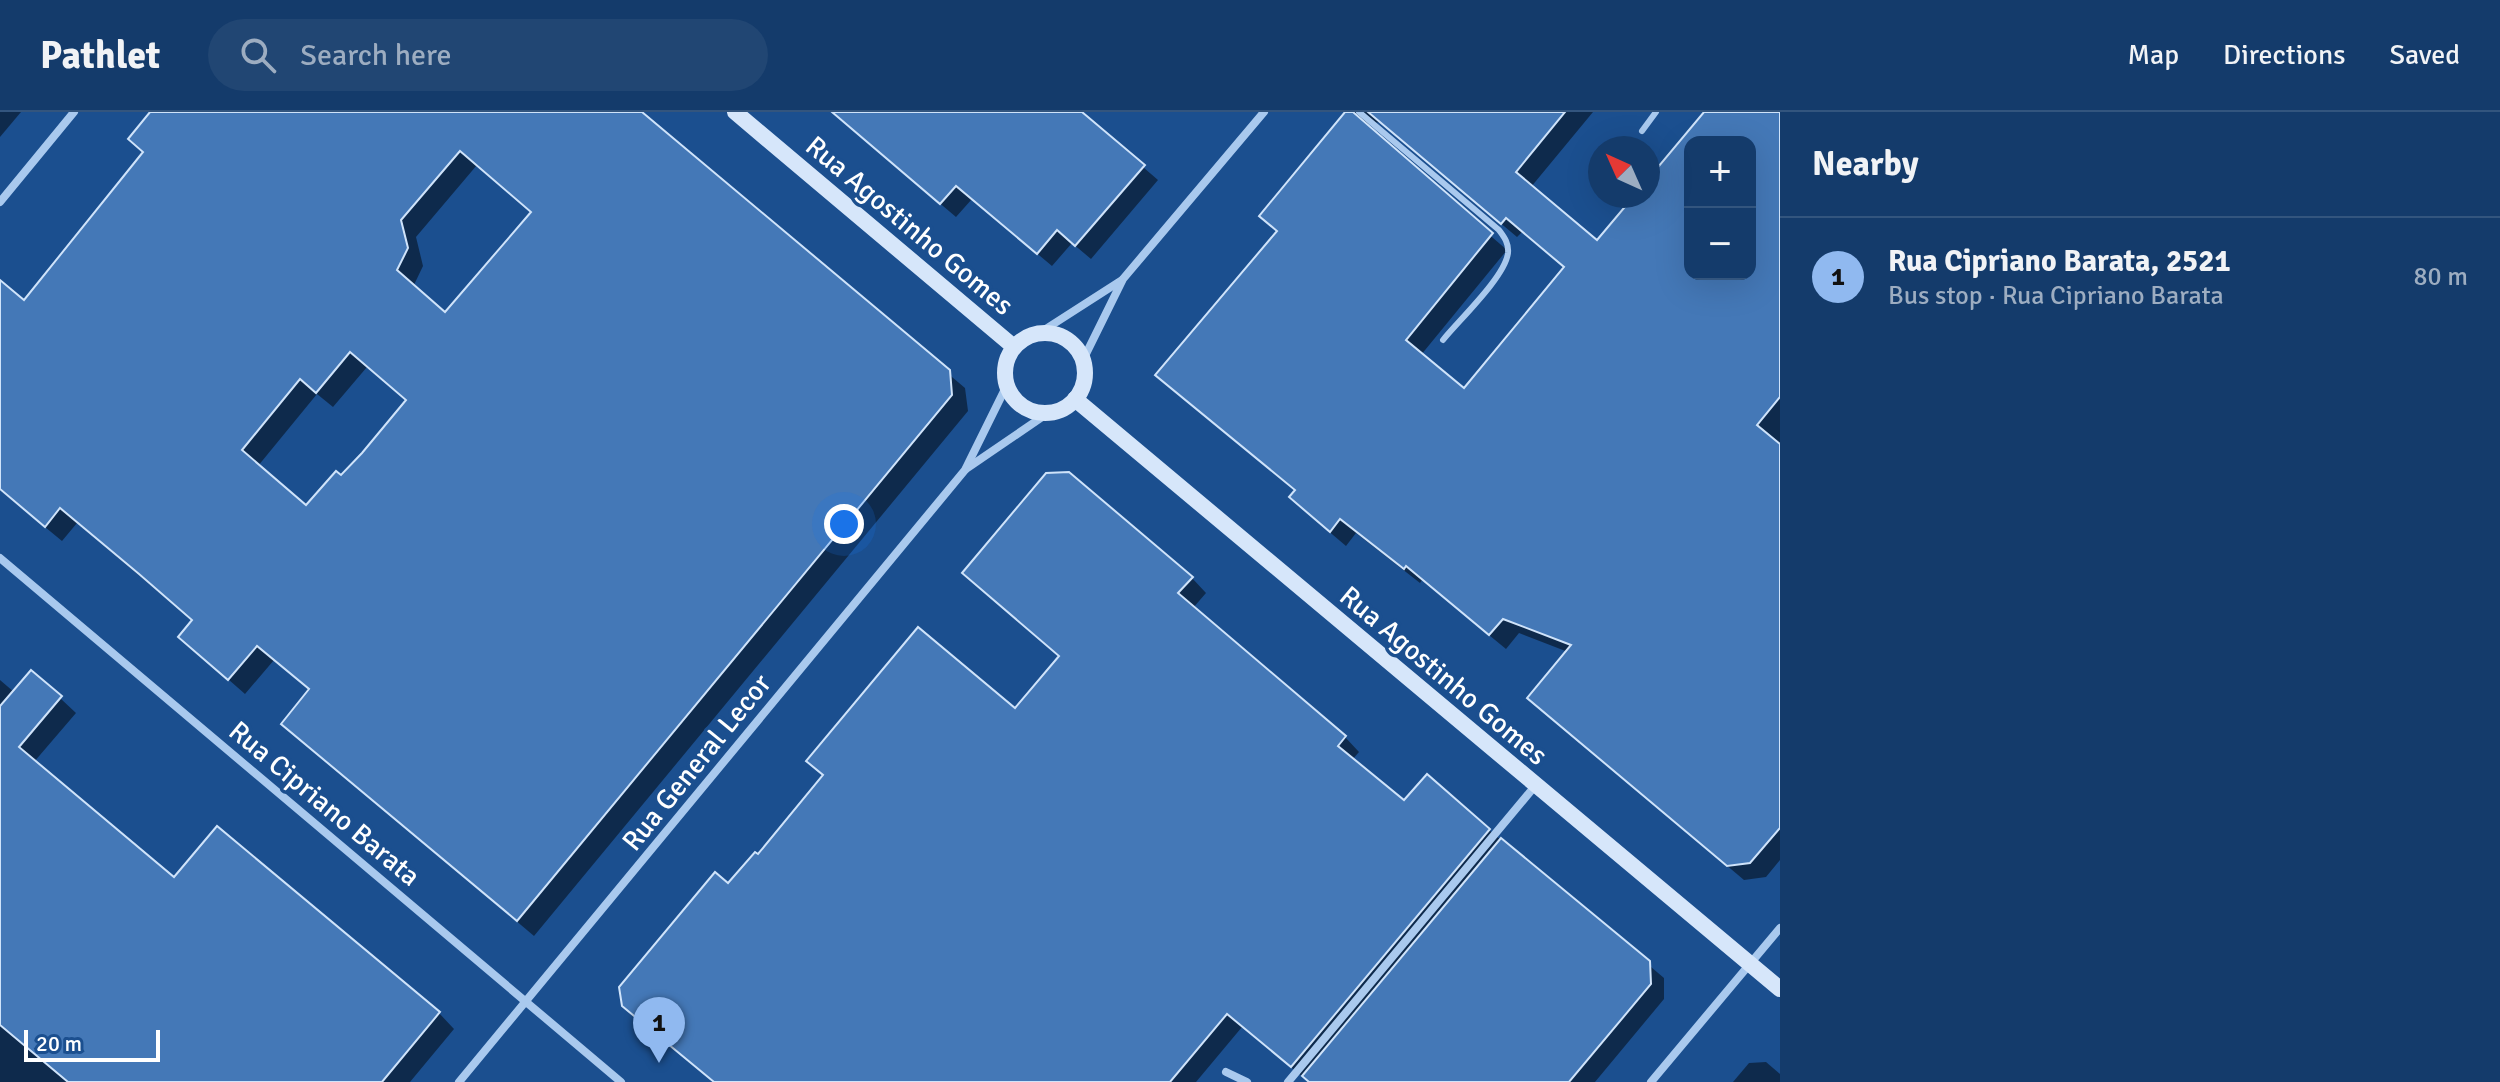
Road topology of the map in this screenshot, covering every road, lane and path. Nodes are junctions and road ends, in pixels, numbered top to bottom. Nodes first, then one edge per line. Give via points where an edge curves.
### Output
1 (74, 112) edge
2 (735, 112) edge
3 (1264, 112) edge
4 (1359, 112) edge
5 (1656, 112) edge
6 (1642, 131) dead end
7 (0, 202) edge
8 (1123, 279) junction
9 (1041, 332) junction
10 (1443, 340) dead end
11 (1014, 347) junction
12 (1083, 360) junction
13 (1006, 387) junction
14 (1075, 399) junction
15 (1048, 413) junction
16 (965, 470) junction
17 (0, 558) edge
18 (1535, 786) junction
19 (1780, 928) edge
20 (1751, 964) junction
21 (1780, 989) edge
22 (526, 1001) junction
23 (1226, 1072) dead end
24 (459, 1082) edge
25 (621, 1082) edge
26 (1247, 1082) edge
27 (1288, 1082) edge
28 (1651, 1082) edge

1 - 7 street
2 - 11 street, Rua Agostinho Gomes
3 - 8 street
4 - 10 lane via 1507,241 1503,268
5 - 6 lane
8 - 9 street
8 - 12 street
9 - 11 street
9 - 12 street via 1066,339
11 - 13 street via 1005,366
12 - 14 street via 1084,380
13 - 15 street via 1023,408
13 - 16 street, Rua General Lecor
14 - 15 street
14 - 18 street, Rua Agostinho Gomes
15 - 16 street, Rua General Lecor
16 - 22 street, Rua General Lecor
17 - 22 street, Rua Cipriano Barata
18 - 20 street, Rua Agostinho Gomes
18 - 27 street
19 - 20 street
20 - 21 street, Rua Agostinho Gomes
20 - 28 street
22 - 24 street, Rua General Lecor
22 - 25 street, Rua Cipriano Barata
23 - 26 street

